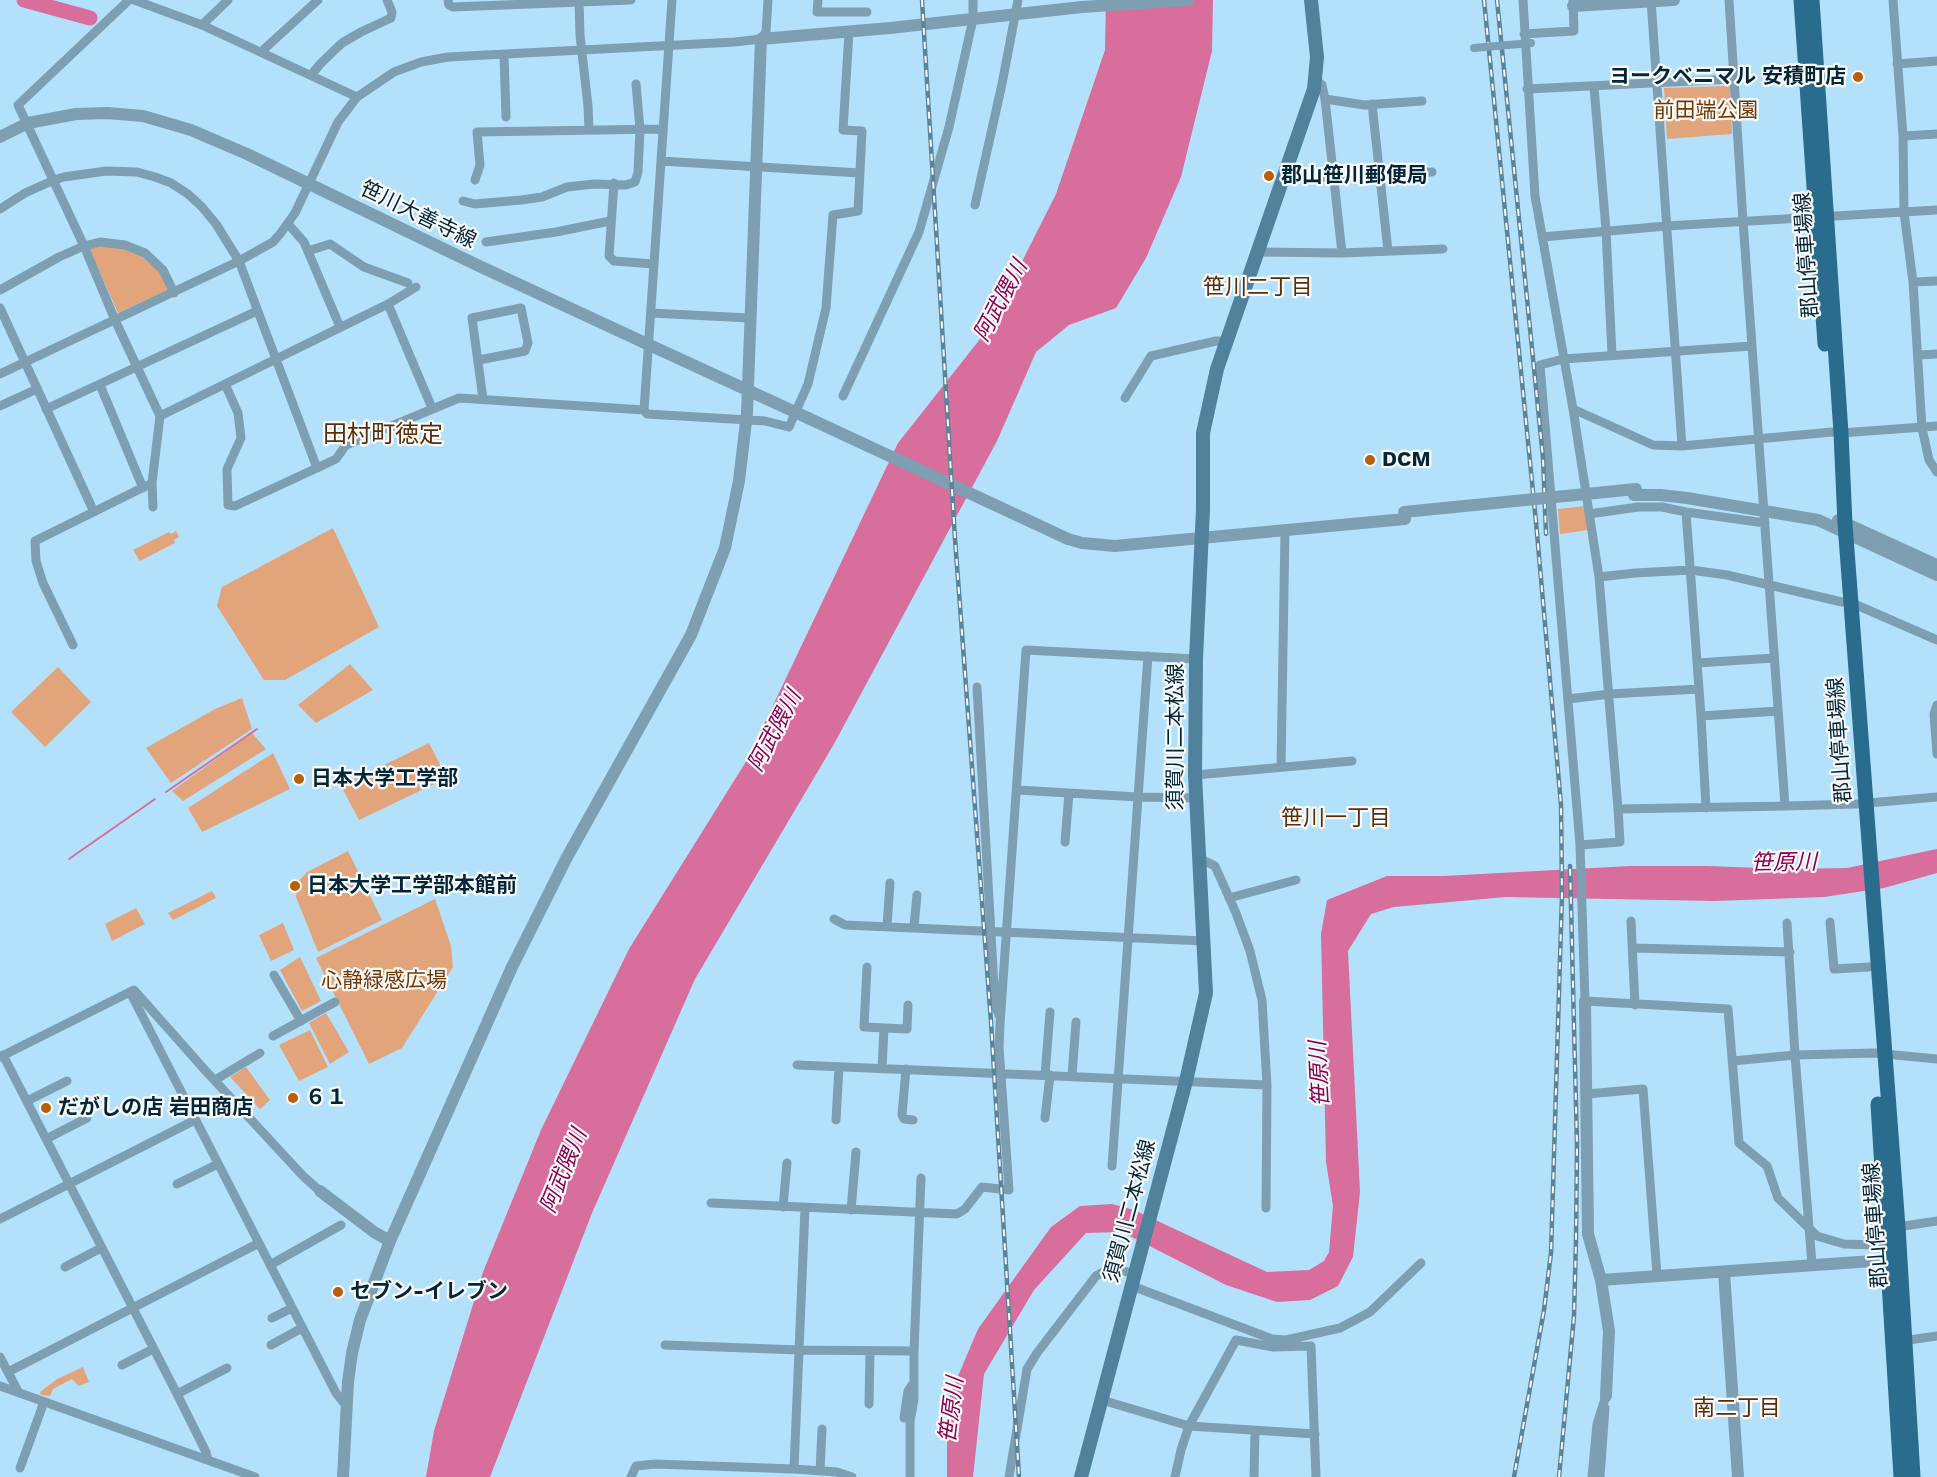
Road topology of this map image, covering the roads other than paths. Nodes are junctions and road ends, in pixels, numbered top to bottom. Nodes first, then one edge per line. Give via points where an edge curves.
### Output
1 (129, 0) edge
2 (134, 0) edge
3 (228, 0) edge
4 (318, 0) edge
5 (387, 0) edge
6 (448, 0) edge
7 (631, 0) edge
8 (672, 0) edge
9 (768, 0) edge
10 (818, 0) edge
11 (973, 0) edge
12 (1018, 0) edge
13 (1188, 0) edge
14 (1311, 0) edge
15 (1523, 0) edge
16 (1651, 0) edge
17 (1674, 0) edge
18 (1729, 0) edge
19 (1801, 0) edge
20 (1812, 0) edge
21 (1893, 0) edge
22 (579, 1) edge
23 (1573, 3) edge
24 (867, 12) dead end
25 (1016, 14) junction
26 (973, 19) junction
27 (202, 25) junction
28 (849, 32) junction
29 (1524, 34) junction
30 (761, 39) junction
31 (1531, 43) dead end
32 (668, 46) junction
33 (1474, 48) dead end
34 (582, 50) junction
35 (261, 52) junction
36 (504, 55) junction
37 (1937, 61) edge
38 (1897, 64) junction
39 (310, 75) junction
40 (1734, 79) junction
41 (1316, 80) junction
42 (1656, 83) junction
43 (636, 84) dead end
44 (1594, 87) junction
45 (1527, 89) junction
46 (357, 97) junction
47 (1325, 99) junction
48 (1422, 101) dead end
49 (1372, 104) junction
50 (506, 117) dead end
51 (27, 124) junction
52 (640, 129) junction
53 (662, 129) junction
54 (589, 130) junction
55 (1937, 134) edge
56 (0, 136) edge
57 (1903, 136) junction
58 (661, 161) junction
59 (755, 167) junction
60 (1432, 172) dead end
61 (860, 173) junction
62 (1380, 176) junction
63 (1334, 177) junction
64 (1284, 178) junction
65 (54, 180) junction
66 (475, 180) dead end
67 (614, 183) junction
68 (307, 184) junction
69 (463, 201) dead end
70 (975, 205) dead end
71 (0, 208) edge
72 (1937, 210) edge
73 (1904, 212) junction
74 (1820, 217) junction
75 (610, 221) junction
76 (1743, 221) junction
77 (288, 224) junction
78 (1666, 226) junction
79 (1606, 230) junction
80 (1542, 237) junction
81 (486, 242) dead end
82 (84, 246) junction
83 (1443, 249) dead end
84 (308, 250) junction
85 (1388, 250) junction
86 (1258, 252) junction
87 (1342, 253) junction
88 (239, 261) junction
89 (654, 264) junction
90 (1937, 281) edge
91 (1913, 282) junction
92 (0, 290) edge
93 (174, 293) junction
94 (388, 304) junction
95 (0, 308) edge
96 (257, 311) junction
97 (651, 313) junction
98 (749, 318) junction
99 (115, 320) junction
100 (340, 327) junction
101 (1227, 340) junction
102 (1752, 346) junction
103 (1675, 352) junction
104 (1937, 354) edge
105 (1612, 355) junction
106 (1918, 355) junction
107 (274, 359) junction
108 (1563, 359) junction
109 (479, 360) junction
110 (25, 362) junction
111 (138, 367) junction
112 (0, 374) edge
113 (225, 384) junction
114 (100, 385) junction
115 (37, 389) junction
116 (843, 396) dead end
117 (1125, 398) dead end
118 (483, 399) junction
119 (0, 406) edge
120 (432, 408) junction
121 (46, 409) junction
122 (1573, 409) junction
123 (644, 410) junction
124 (160, 416) junction
125 (746, 420) junction
126 (1937, 426) edge
127 (1923, 428) junction
128 (1837, 433) junction
129 (1759, 439) junction
130 (1682, 446) junction
131 (317, 468) junction
132 (1937, 472) edge
133 (148, 485) junction
134 (153, 507) dead end
135 (94, 512) junction
136 (1686, 512) junction
137 (1764, 513) junction
138 (1589, 514) junction
139 (1404, 516) junction
140 (1841, 527) junction
141 (1285, 531) junction
142 (1201, 537) junction
143 (1937, 565) edge
144 (1691, 570) junction
145 (1937, 575) edge
146 (1599, 577) junction
147 (1769, 585) junction
148 (1847, 602) junction
149 (1937, 640) edge
150 (74, 645) dead end
151 (1148, 656) junction
152 (1774, 658) junction
153 (1196, 659) junction
154 (1697, 663) junction
155 (977, 687) dead end
156 (1699, 689) junction
157 (1610, 694) junction
158 (1568, 699) junction
159 (1778, 711) junction
160 (1936, 711) edge
161 (1701, 716) junction
162 (1937, 754) edge
163 (1352, 761) dead end
164 (1281, 767) junction
165 (1195, 775) junction
166 (1017, 790) junction
167 (1069, 793) junction
168 (1138, 797) junction
169 (1937, 797) edge
170 (1197, 798) junction
171 (1861, 803) junction
172 (1785, 806) junction
173 (1706, 808) junction
174 (1618, 809) junction
175 (1065, 842) dead end
176 (1580, 848) junction
177 (1199, 858) junction
178 (1296, 880) dead end
179 (890, 883) dead end
180 (917, 895) dead end
181 (1230, 898) junction
182 (1870, 915) junction
183 (834, 919) dead end
184 (1631, 921) dead end
185 (1830, 922) dead end
186 (1787, 923) dead end
187 (887, 926) junction
188 (914, 927) junction
189 (992, 931) junction
190 (1007, 932) junction
191 (1129, 937) junction
192 (1205, 941) junction
193 (1633, 948) junction
194 (1790, 952) junction
195 (867, 967) dead end
196 (1869, 967) junction
197 (274, 975) dead end
198 (130, 992) junction
199 (1585, 1001) junction
200 (335, 1002) dead end
201 (908, 1005) dead end
202 (1635, 1005) junction
203 (1050, 1012) dead end
204 (1000, 1018) junction
205 (301, 1021) junction
206 (1076, 1022) dead end
207 (884, 1028) junction
208 (273, 1036) dead end
209 (260, 1053) dead end
210 (1880, 1054) junction
211 (1795, 1055) junction
212 (2, 1056) edge
213 (1937, 1059) edge
214 (1732, 1061) junction
215 (797, 1065) dead end
216 (839, 1067) junction
217 (882, 1069) junction
218 (906, 1070) junction
219 (1001, 1073) junction
220 (1048, 1075) junction
221 (1072, 1076) junction
222 (1118, 1078) junction
223 (215, 1080) junction
224 (67, 1081) dead end
225 (1186, 1081) junction
226 (1267, 1085) junction
227 (1587, 1094) junction
228 (27, 1101) junction
229 (87, 1118) dead end
230 (1045, 1118) dead end
231 (195, 1120) junction
232 (836, 1120) dead end
233 (913, 1120) dead end
234 (46, 1139) junction
235 (856, 1152) dead end
236 (787, 1163) dead end
237 (218, 1164) junction
238 (1112, 1166) dead end
239 (921, 1178) dead end
240 (68, 1184) junction
241 (177, 1184) dead end
242 (320, 1191) joint
243 (711, 1203) dead end
244 (783, 1207) junction
245 (805, 1208) junction
246 (1266, 1208) dead end
247 (851, 1210) junction
248 (920, 1212) junction
249 (0, 1219) edge
250 (1937, 1221) edge
251 (341, 1225) dead end
252 (1809, 1227) junction
253 (1898, 1227) junction
254 (390, 1241) junction
255 (259, 1243) junction
256 (1875, 1245) dead end
257 (101, 1248) junction
258 (1887, 1260) junction
259 (1421, 1263) dead end
260 (1812, 1264) junction
261 (270, 1265) junction
262 (65, 1267) dead end
263 (1724, 1272) junction
264 (1657, 1275) junction
265 (1134, 1276) junction
266 (1601, 1280) junction
267 (292, 1308) junction
268 (133, 1309) junction
269 (272, 1318) dead end
270 (302, 1328) junction
271 (1937, 1336) edge
272 (1898, 1342) junction
273 (271, 1345) dead end
274 (665, 1345) dead end
275 (153, 1348) junction
276 (798, 1350) junction
277 (870, 1351) junction
278 (914, 1351) junction
279 (0, 1357) edge
280 (122, 1365) dead end
281 (227, 1368) dead end
282 (8, 1372) junction
283 (914, 1384) junction
284 (0, 1386) edge
285 (19, 1393) junction
286 (177, 1394) junction
287 (1606, 1396) junction
288 (1102, 1400) junction
289 (44, 1402) junction
290 (869, 1404) dead end
291 (347, 1407) junction
292 (904, 1418) dead end
293 (1189, 1426) junction
294 (822, 1429) dead end
295 (1256, 1431) junction
296 (1315, 1434) junction
297 (208, 1460) junction
298 (20, 1468) dead end
299 (794, 1469) junction
300 (820, 1471) junction
301 (255, 1477) edge
302 (343, 1477) edge
303 (631, 1477) edge
304 (852, 1477) edge
305 (910, 1477) edge
306 (1009, 1477) edge
307 (1081, 1477) edge
308 (1175, 1477) edge
309 (1254, 1477) edge
310 (1316, 1477) edge
311 (1592, 1477) edge
312 (1600, 1477) edge
313 (1738, 1477) edge
314 (1902, 1477) edge
315 (1913, 1477) edge

1 - 51 street via 18,105
2 - 27 street
3 - 27 street
4 - 35 street
5 - 39 street via 391,18 342,43
6 - 22 street via 453,7
7 - 22 street
8 - 32 street
9 - 30 street
10 - 24 street via 817,12
11 - 26 street
12 - 25 street
13 - 25 street
14 - 41 main road, 須賀川二本松線 via 1317,41
15 - 29 street
16 - 17 street
16 - 23 street
16 - 42 street
18 - 40 street
19 - 74 main road, 郡山停車場線
20 - 74 main road, 郡山停車場線
21 - 38 street
22 - 34 street
23 - 29 street via 1574,31
25 - 26 street
25 - 70 street
26 - 28 street
26 - 116 street via 949,127 919,232
27 - 35 street
28 - 30 street
28 - 61 street via 843,130 862,131
29 - 45 street
30 - 32 street
30 - 59 street
31 - 33 street, bridge
32 - 34 street
32 - 53 street
34 - 36 street
34 - 54 street
35 - 39 street
36 - 46 street via 421,62 394,72
36 - 50 street
37 - 38 street
38 - 57 street
39 - 46 street
40 - 42 street
40 - 76 street
41 - 47 street via 1322,85
41 - 64 main road, 須賀川二本松線
42 - 44 street
42 - 78 street
43 - 52 street
44 - 45 street
44 - 79 street
45 - 80 street
46 - 68 street via 338,122
47 - 49 street
47 - 63 street
48 - 49 street
49 - 62 street
51 - 56 street, 笹川大善寺線
51 - 65 street
51 - 68 street, 笹川大善寺線 via 76,114 143,116 211,138
52 - 53 street
52 - 54 street
52 - 67 street via 636,180 630,184
53 - 58 street
54 - 66 street via 477,132 480,165
55 - 57 street
57 - 73 street
58 - 59 street
58 - 89 street
59 - 61 street
59 - 98 street
60 - 62 street
61 - 125 street via 858,211 834,215 826,308 806,392 789,427
62 - 63 street
62 - 85 street
63 - 64 street
63 - 87 street
64 - 86 main road, 須賀川二本松線
65 - 71 street
65 - 82 street
65 - 88 street via 106,171 136,172 171,183 202,207
67 - 69 street via 567,187 521,200 475,204
67 - 75 street
68 - 77 street
68 - 142 street, 笹川大善寺線, bridge via 1068,540 1115,546
72 - 73 street
73 - 74 street
73 - 91 street
74 - 76 street
74 - 128 main road, 郡山停車場線
75 - 81 street
75 - 89 street via 612,261
76 - 78 street
76 - 102 street
77 - 84 street
77 - 88 street via 273,242
78 - 79 street
78 - 103 street
79 - 80 street
79 - 105 street
80 - 108 street
82 - 92 street
82 - 93 street via 100,242 134,247 163,270
82 - 99 street
83 - 85 street
84 - 94 street via 330,244 364,267 412,285
84 - 100 street
85 - 87 street
86 - 87 street
86 - 101 main road, 須賀川二本松線
88 - 93 street
88 - 96 street
89 - 97 street
90 - 91 street
91 - 106 street
93 - 99 street
94 - 100 street
94 - 120 street
95 - 110 street
96 - 107 street
96 - 111 street
97 - 98 street
97 - 123 street
98 - 125 street
99 - 110 street
99 - 111 street
100 - 107 street
101 - 117 street via 1151,356
101 - 142 main road, 須賀川二本松線 via 1203,434
102 - 103 street
102 - 129 street
103 - 105 street
103 - 130 street
104 - 106 street
105 - 108 street
106 - 127 street
107 - 113 street
107 - 131 street
108 - 122 street
108 - 158 street via 1540,365
109 - 109 street via 472,318 521,308 528,343 525,351
109 - 118 street
110 - 112 street
110 - 115 street
111 - 114 street
111 - 124 street
113 - 124 street
113 - 131 street via 238,413 241,438 227,469 228,505 235,506
114 - 121 street
114 - 133 street
115 - 119 street
115 - 121 street
118 - 120 street via 459,398
118 - 123 street
120 - 131 street via 346,445 336,459
121 - 135 street
122 - 130 street via 1653,445
122 - 138 street
123 - 125 street via 647,414
124 - 133 street
125 - 254 street via 740,481 725,548 691,635 561,869 512,967
126 - 127 street
127 - 128 street
127 - 132 street via 1929,460
128 - 129 street
128 - 140 main road, 郡山停車場線
129 - 130 street
129 - 137 street
133 - 134 street
133 - 135 street
135 - 150 street via 35,542 43,583
136 - 137 street
136 - 138 street via 1638,507
136 - 144 street
137 - 139 street, bridge via 1658,487
137 - 140 street
137 - 147 street
138 - 146 street
139 - 141 street
139 - 142 street via 1253,527
140 - 143 street
140 - 145 street
140 - 148 main road, 郡山停車場線
141 - 142 street
141 - 164 street
142 - 153 main road, 須賀川二本松線
144 - 146 street
144 - 147 street
144 - 154 street
146 - 157 street
147 - 148 street
147 - 152 street
148 - 149 street
148 - 171 main road, 郡山停車場線
151 - 153 street
151 - 166 street via 1026,650
151 - 168 street
152 - 154 street
152 - 159 street
153 - 165 main road, 須賀川二本松線
154 - 156 street
155 - 189 street
156 - 157 street
156 - 161 street
157 - 158 street
157 - 174 street
158 - 176 street
159 - 161 street
159 - 172 street
160 - 162 street
161 - 173 street
163 - 164 street
164 - 165 street
165 - 170 main road, 須賀川二本松線
166 - 167 street
166 - 190 street
167 - 168 street
167 - 175 street
168 - 170 street
168 - 191 street
169 - 171 street
170 - 177 main road, 須賀川二本松線
171 - 172 street
171 - 182 main road, 郡山停車場線
172 - 173 street
173 - 174 street
174 - 176 street via 1620,842
176 - 199 street
177 - 181 street via 1215,866
177 - 192 main road, 須賀川二本松線
178 - 181 street
179 - 187 street
180 - 188 street
181 - 226 street via 1250,951 1262,1000
182 - 196 main road, 郡山停車場線
182 - 210 main road, 郡山停車場線
183 - 187 street via 845,925
184 - 193 street
185 - 196 street via 1834,969
186 - 194 street
187 - 188 street
188 - 189 street
189 - 190 street
189 - 204 street via 995,1005
190 - 191 street
190 - 204 street
191 - 192 street
191 - 222 street
192 - 225 main road, 須賀川二本松線 via 1206,993
193 - 194 street
193 - 202 street
194 - 211 street
195 - 207 street via 864,1027
196 - 210 main road, 郡山停車場線
197 - 205 street
198 - 212 street
198 - 223 street via 134,990
198 - 231 street
199 - 202 street
199 - 227 street
200 - 205 street
201 - 207 street via 907,1029
202 - 214 street via 1728,1009
203 - 220 street
204 - 219 street
205 - 208 street
206 - 221 street
207 - 217 street
209 - 223 street
210 - 211 street
210 - 213 street
210 - 253 main road, 郡山停車場線
210 - 258 main road, 郡山停車場線
211 - 214 street
211 - 252 street
212 - 228 street
214 - 252 street via 1739,1143 1767,1166 1778,1198
215 - 216 street
216 - 217 street
216 - 232 street
217 - 218 street
218 - 219 street
218 - 233 street via 902,1115
219 - 220 street
219 - 248 street via 1009,1190 982,1187 957,1214
220 - 221 street
220 - 230 street
221 - 222 street
222 - 225 street
222 - 238 street
223 - 242 street
224 - 228 street
225 - 226 street
225 - 265 main road, 須賀川二本松線
226 - 246 street
227 - 264 street via 1643,1089
227 - 266 street via 1588,1234
228 - 234 street
229 - 234 street
231 - 237 street
231 - 240 street
234 - 240 street
235 - 247 street
236 - 244 street
237 - 241 street
237 - 255 street
239 - 248 street
240 - 249 street
240 - 257 street
242 - 254 street
243 - 244 street
244 - 245 street
245 - 247 street
245 - 276 street
247 - 248 street
248 - 278 street
250 - 253 street
251 - 261 street
252 - 256 street via 1828,1240
252 - 260 street
253 - 272 main road, 郡山停車場線
254 - 291 street via 360,1320
255 - 261 street
255 - 268 street
257 - 262 street
257 - 268 street
258 - 260 street
258 - 272 main road, 郡山停車場線
259 - 265 street via 1370,1312 1340,1328 1286,1340 1272,1339
260 - 263 street
261 - 267 street
263 - 264 street
263 - 313 street
264 - 266 street
265 - 288 main road, 須賀川二本松線
265 - 306 street via 1120,1269 1096,1276 1037,1353 1027,1370
266 - 287 street via 1609,1331
267 - 269 street
267 - 270 street
268 - 275 street
268 - 282 street
270 - 273 street
270 - 291 street via 336,1394
271 - 272 street
272 - 314 main road, 郡山停車場線
272 - 315 main road, 郡山停車場線
274 - 276 street
275 - 280 street
275 - 286 street
276 - 277 street
276 - 299 street
277 - 278 street
277 - 290 street
278 - 283 street
279 - 282 street
281 - 286 street
282 - 285 street
283 - 292 street via 908,1391
283 - 305 street
284 - 285 street
285 - 289 street
286 - 297 street
287 - 311 street via 1597,1424
287 - 312 street
288 - 293 street
288 - 307 main road, 須賀川二本松線
289 - 297 street
289 - 298 street
291 - 302 street
293 - 295 street
293 - 296 street via 1236,1340 1273,1347 1311,1346
293 - 308 street
294 - 300 street
295 - 296 street
295 - 309 street
296 - 310 street
297 - 301 street
299 - 300 street
299 - 303 street via 655,1464 636,1466
300 - 304 street

